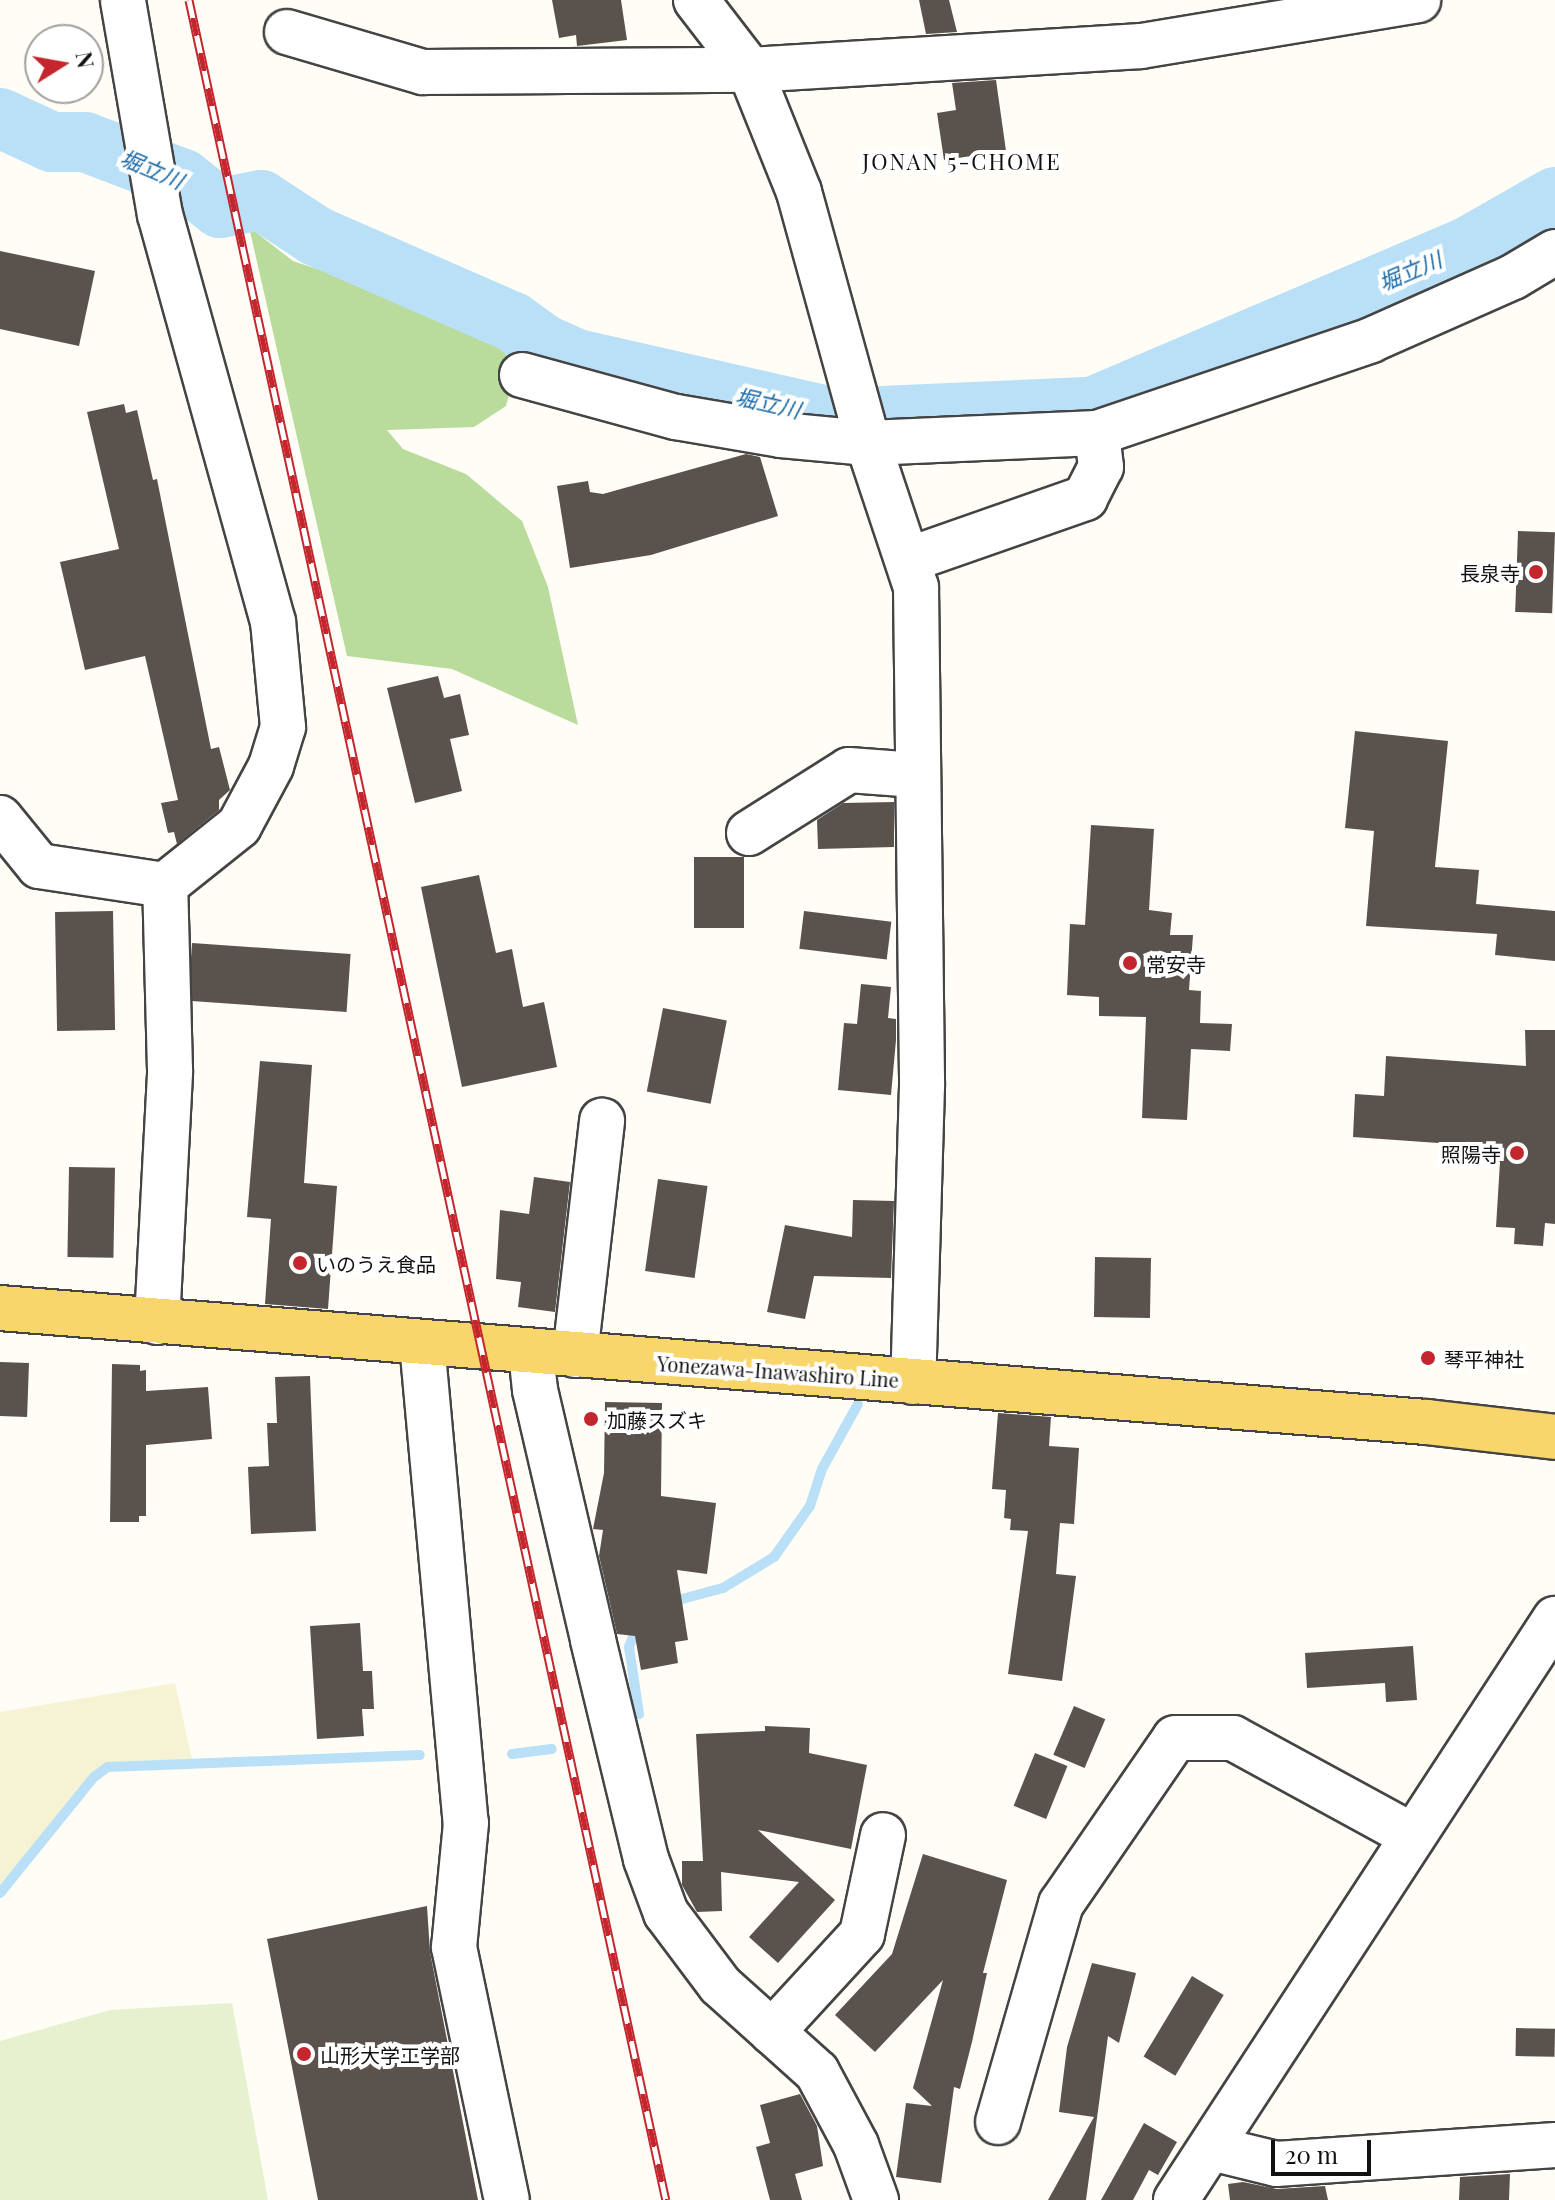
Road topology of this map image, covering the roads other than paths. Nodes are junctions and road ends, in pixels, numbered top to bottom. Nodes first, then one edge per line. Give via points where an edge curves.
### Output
1 (123, 0) edge
2 (696, 0) edge
3 (1418, 0) edge
4 (287, 32) dead end
5 (750, 70) junction
6 (1555, 252) edge
7 (522, 375) dead end
8 (1097, 433) junction
9 (867, 436) junction
10 (908, 560) junction
11 (916, 775) junction
12 (0, 818) edge
13 (749, 833) dead end
14 (165, 885) junction
15 (602, 1121) dead end
16 (0, 1308) edge
17 (157, 1322) junction
18 (422, 1343) junction
19 (531, 1352) junction
20 (575, 1355) junction
21 (913, 1382) junction
22 (1555, 1437) edge
23 (1555, 1619) edge
24 (883, 1835) dead end
25 (1413, 1836) junction
26 (772, 2032) junction
27 (998, 2122) dead end
28 (1555, 2145) edge
29 (1211, 2148) junction
30 (507, 2200) edge
31 (876, 2200) edge
32 (1176, 2200) edge

1 - 14 street via 160,215 273,622 283,727 271,766 239,826
2 - 5 street
3 - 5 street via 1141,46
4 - 5 street via 423,72
5 - 9 street via 799,192
6 - 8 street via 1513,277 1371,340
7 - 9 street via 676,417 781,435
8 - 9 street
8 - 10 street via 1101,467 1085,498
9 - 10 street
10 - 11 street via 918,608
11 - 13 street via 849,770
11 - 21 street via 922,1086
12 - 14 street via 39,866
14 - 17 street via 170,1070
15 - 20 street
16 - 17 main road, Yonezawa-Inawashiro Line
17 - 18 main road, Yonezawa-Inawashiro Line
18 - 19 main road, Yonezawa-Inawashiro Line
18 - 30 street via 466,1823 454,1947
19 - 20 main road, Yonezawa-Inawashiro Line
19 - 26 street via 535,1390 646,1859 666,1913 691,1951
20 - 21 main road, Yonezawa-Inawashiro Line
21 - 22 main road, Yonezawa-Inawashiro Line
23 - 25 street
24 - 26 street via 862,1934
25 - 27 street via 1233,1738 1175,1738 1061,1904
25 - 29 street
26 - 31 street via 817,2072 856,2145
28 - 29 street via 1276,2164
29 - 32 street

